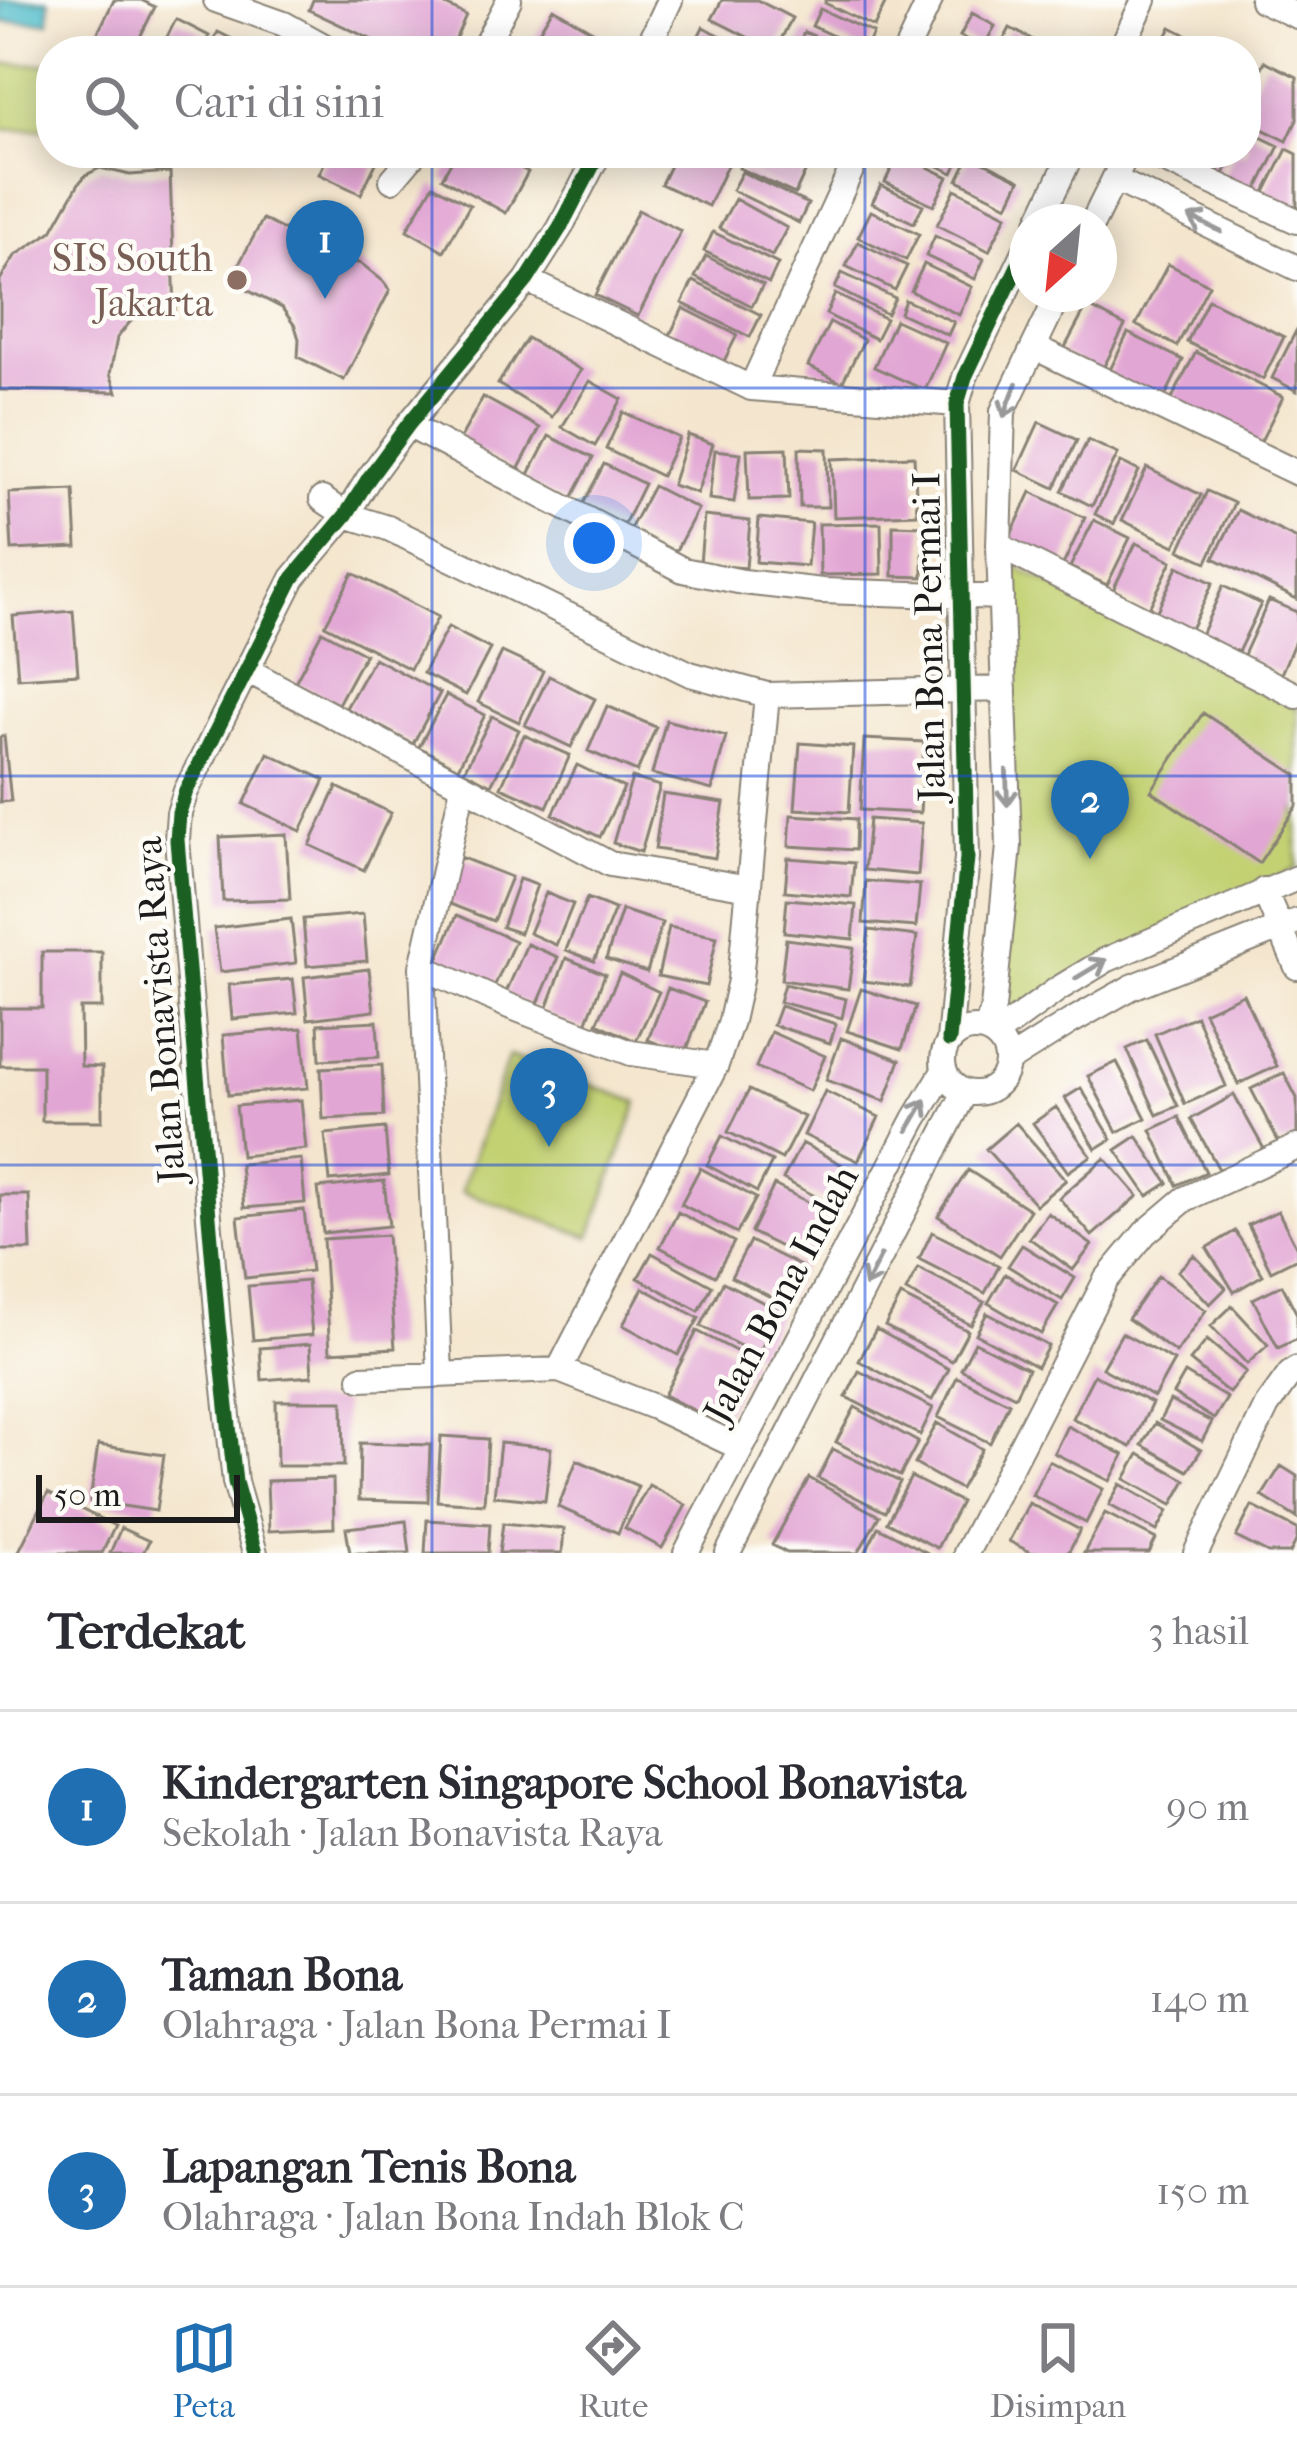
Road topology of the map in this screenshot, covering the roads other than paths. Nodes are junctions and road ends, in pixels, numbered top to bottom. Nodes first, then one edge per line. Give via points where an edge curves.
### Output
1 (216, 0) edge
2 (509, 0) edge
3 (670, 0) edge
4 (930, 0) edge
5 (1144, 0) edge
6 (1262, 0) edge
7 (1297, 16) edge
8 (306, 36) edge
9 (490, 36) edge
10 (653, 36) edge
11 (913, 36) edge
12 (1127, 36) edge
13 (402, 168) edge
14 (591, 168) edge
15 (852, 168) edge
16 (1065, 168) edge
17 (1119, 168) edge
18 (1181, 168) edge
19 (1114, 179) junction
20 (392, 180) dead end
21 (1048, 204) edge
22 (1102, 204) edge
23 (1297, 221) edge
24 (1297, 268) edge
25 (527, 280) junction
26 (1009, 285) edge
27 (1051, 312) edge
28 (1034, 347) junction
29 (751, 388) junction
30 (957, 404) junction
31 (408, 425) junction
32 (1297, 473) edge
33 (322, 499) dead end
34 (346, 514) junction
35 (999, 546) junction
36 (962, 597) junction
37 (1001, 597) junction
38 (247, 670) junction
39 (1004, 689) junction
40 (964, 690) junction
41 (767, 695) junction
42 (1297, 696) edge
43 (464, 787) junction
44 (1297, 878) edge
45 (749, 888) junction
46 (1264, 890) junction
47 (1288, 924) edge
48 (422, 967) junction
49 (1297, 967) edge
50 (990, 1032) junction
51 (949, 1040) junction
52 (1008, 1061) junction
53 (716, 1065) junction
54 (944, 1070) junction
55 (965, 1092) junction
56 (1297, 1147) edge
57 (1297, 1369) edge
58 (559, 1370) junction
59 (440, 1374) junction
60 (362, 1378) dead end
61 (741, 1448) junction
62 (255, 1553) edge
63 (686, 1553) edge
64 (728, 1553) edge
65 (966, 1553) edge
66 (1196, 1553) edge

1 - 8 street
2 - 9 street
3 - 10 street
4 - 11 street
5 - 12 street
6 - 7 street
13 - 20 street
14 - 25 street, Jalan Bonavista Raya
15 - 29 street
16 - 21 street
17 - 19 street
18 - 23 street
19 - 22 street
24 -> 19 street
25 - 29 street
25 - 31 street, Jalan Bonavista Raya
26 - 30 street, Jalan Bona Permai I
27 - 28 street, Jalan Bona Permai I
28 - 32 street
28 -> 35 street, Jalan Bona Permai I via 1003,411
29 - 30 street
30 - 36 street, Jalan Bona Permai I
31 - 34 street, Jalan Bonavista Raya
31 - 36 street via 683,570 822,591
33 - 34 street
34 - 38 street, Jalan Bonavista Raya via 293,578
34 - 41 street via 690,674
35 - 37 street, Jalan Bona Permai I
35 - 42 street
36 - 37 street
36 - 40 street, Jalan Bona Permai I
37 - 39 street, Jalan Bona Permai I
38 - 43 street
38 - 62 street, Jalan Bonavista Raya via 186,791 177,840 235,1482
39 - 40 street
39 -> 50 street, Jalan Bona Permai I via 1009,846
40 - 41 street
40 - 51 street, Jalan Bona Permai I via 967,858
41 - 45 street
43 - 45 street via 610,864
43 - 48 street
44 - 46 street
45 - 53 street via 740,980
46 - 47 street
50 -> 46 street via 1106,960
47 - 49 street
47 - 52 street via 1132,988
48 - 53 street via 631,1053
48 - 59 street
50 - 51 street via 966,1029
50 - 52 street
51 - 54 street
52 - 55 street via 999,1084
53 - 58 street
54 - 55 street
61 -> 54 street, Jalan Bona Indah
55 -> 64 street, Jalan Bona Indah
56 - 65 street via 1185,1199 1145,1232 1106,1280
57 - 66 street via 1268,1406
58 - 59 street
58 - 61 street
59 - 60 street
61 - 63 street, Jalan Bona Indah

